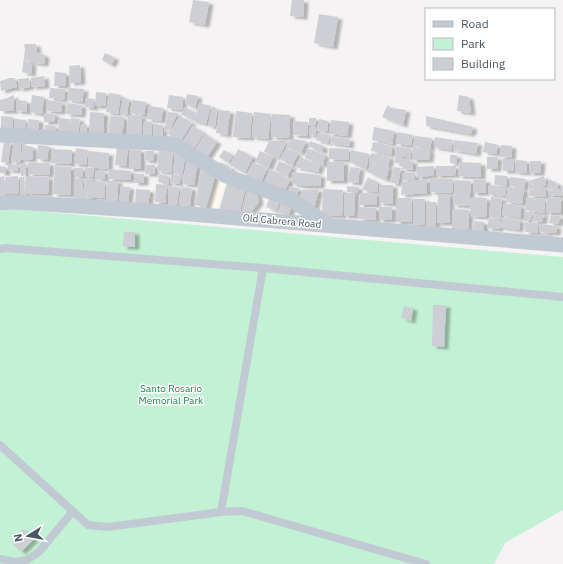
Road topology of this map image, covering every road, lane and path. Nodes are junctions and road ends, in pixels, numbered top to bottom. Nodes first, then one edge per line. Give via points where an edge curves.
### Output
1 (0, 135) edge
2 (0, 203) edge
3 (329, 225) junction
4 (563, 245) edge
5 (0, 249) edge
6 (263, 268) junction
7 (563, 297) edge
8 (0, 445) edge
9 (73, 511) junction
10 (221, 512) junction
11 (0, 559) edge
12 (426, 564) edge

1 - 3 street via 174,144 226,176 290,199
2 - 3 street, Old Cabrera Road via 168,212
3 - 4 street, Old Cabrera Road
5 - 6 lane
6 - 7 lane
6 - 10 lane
8 - 9 lane
9 - 10 lane via 88,525 108,527
9 - 11 lane via 39,552 27,560 14,562
10 - 12 lane via 242,511

